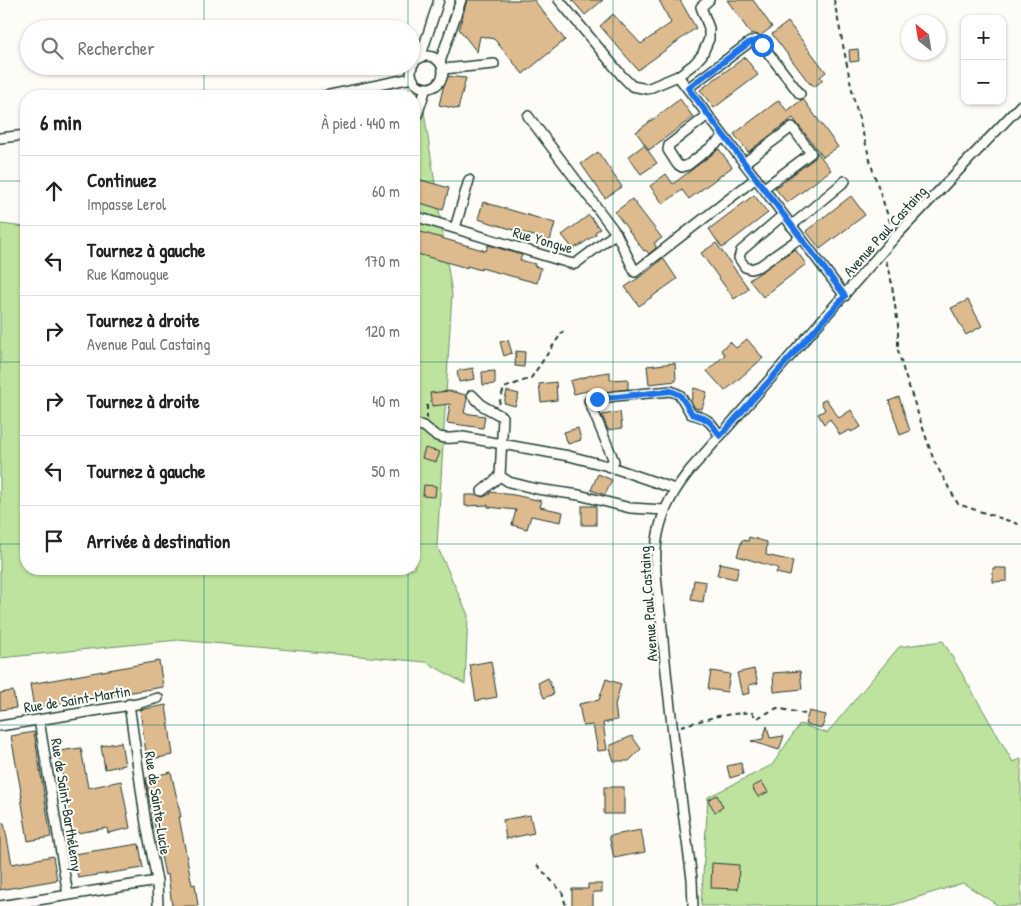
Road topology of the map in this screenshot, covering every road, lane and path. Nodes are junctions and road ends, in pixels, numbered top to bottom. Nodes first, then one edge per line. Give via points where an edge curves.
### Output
1 (439, 0) edge
2 (461, 0) edge
3 (558, 0) edge
4 (709, 0) edge
5 (834, 0) edge
6 (699, 4) edge
7 (420, 58) joint
8 (494, 64) dead end
9 (442, 66) junction
10 (678, 76) junction
11 (412, 78) joint
12 (426, 88) junction
13 (688, 88) junction
14 (354, 90) edge
15 (800, 94) dead end
16 (1021, 105) edge
17 (420, 106) edge
18 (708, 115) junction
19 (528, 116) dead end
20 (20, 136) edge
21 (724, 137) junction
22 (0, 138) edge
23 (744, 163) junction
24 (756, 178) junction
25 (469, 180) dead end
26 (845, 181) dead end
27 (764, 188) junction
28 (783, 215) junction
29 (420, 218) edge
30 (791, 226) junction
31 (455, 228) junction
32 (616, 233) junction
33 (895, 237) junction
34 (800, 238) junction
35 (884, 252) junction
36 (845, 296) junction
37 (563, 331) dead end
38 (472, 395) dead end
39 (427, 405) dead end
40 (502, 417) junction
41 (420, 425) edge
42 (426, 426) junction
43 (720, 436) junction
44 (500, 445) junction
45 (608, 466) junction
46 (500, 476) junction
47 (676, 489) junction
48 (482, 491) dead end
49 (665, 510) junction
50 (1021, 525) edge
51 (158, 698) dead end
52 (129, 704) junction
53 (805, 714) dead end
54 (39, 720) junction
55 (0, 726) edge
56 (672, 728) junction
57 (537, 864) dead end
58 (157, 881) junction
59 (68, 895) junction
60 (0, 906) edge
61 (158, 906) edge
62 (566, 906) edge
63 (693, 906) edge

1 - 7 street
2 - 9 street
3 - 10 street via 632,86 647,89
4 - 6 street
5 - 33 path via 856,109
6 - 10 street via 710,39 698,60
7 - 9 street via 431,56
8 - 9 street
9 - 12 street via 442,79
10 - 13 street
11 - 12 street via 417,85
11 - 14 street
12 - 17 street
13 - 15 street via 750,42 757,41
13 - 18 street
16 - 33 street, Avenue Paul Castaing
18 - 21 street
18 - 21 street via 669,144 668,150 678,165 688,165
19 - 32 street
20 - 22 street
21 - 23 street
23 - 24 street
23 - 27 street via 792,127 811,153
24 - 27 street
24 - 32 street via 635,272
25 - 31 street
26 - 30 street
27 - 28 street
28 - 30 street
28 - 34 street via 741,251 739,258 750,269 760,266
29 - 31 street, Rue Yongwe
30 - 34 street
31 - 32 street, Rue Yongwe via 575,264
33 - 35 street, Avenue Paul Castaing
34 - 36 street
35 - 36 street, Avenue Paul Castaing
35 - 50 path via 898,325 898,350 934,461 958,504
36 - 43 street, Avenue Paul Castaing
37 - 40 path via 531,378 504,388 499,402
38 - 40 street
39 - 42 path
40 - 44 street
41 - 42 street
42 - 44 street via 436,436 463,437
43 - 45 street via 712,423 692,414 680,395 671,391 589,401 614,461
43 - 47 street, Avenue Paul Castaing
44 - 45 street
44 - 46 street
45 - 47 street
46 - 48 street
46 - 49 street via 509,482 537,489 579,495 630,508
47 - 49 street, Avenue Paul Castaing
49 - 56 street, Avenue Paul Castaing via 655,554
51 - 52 street, Rue de Saint-Martin
52 - 54 street, Rue de Saint-Martin
52 - 58 street, Rue de Sainte-Lucie
53 - 56 path via 777,708 757,718 751,712 718,716
54 - 55 street, Rue de Saint-Martin
54 - 59 street, Rue de Saint-Barthélemy
56 - 63 street, Avenue Paul Castaing
57 - 62 path via 562,892
58 - 59 street
58 - 61 street, Rue de Sainte-Lucie
59 - 60 street

